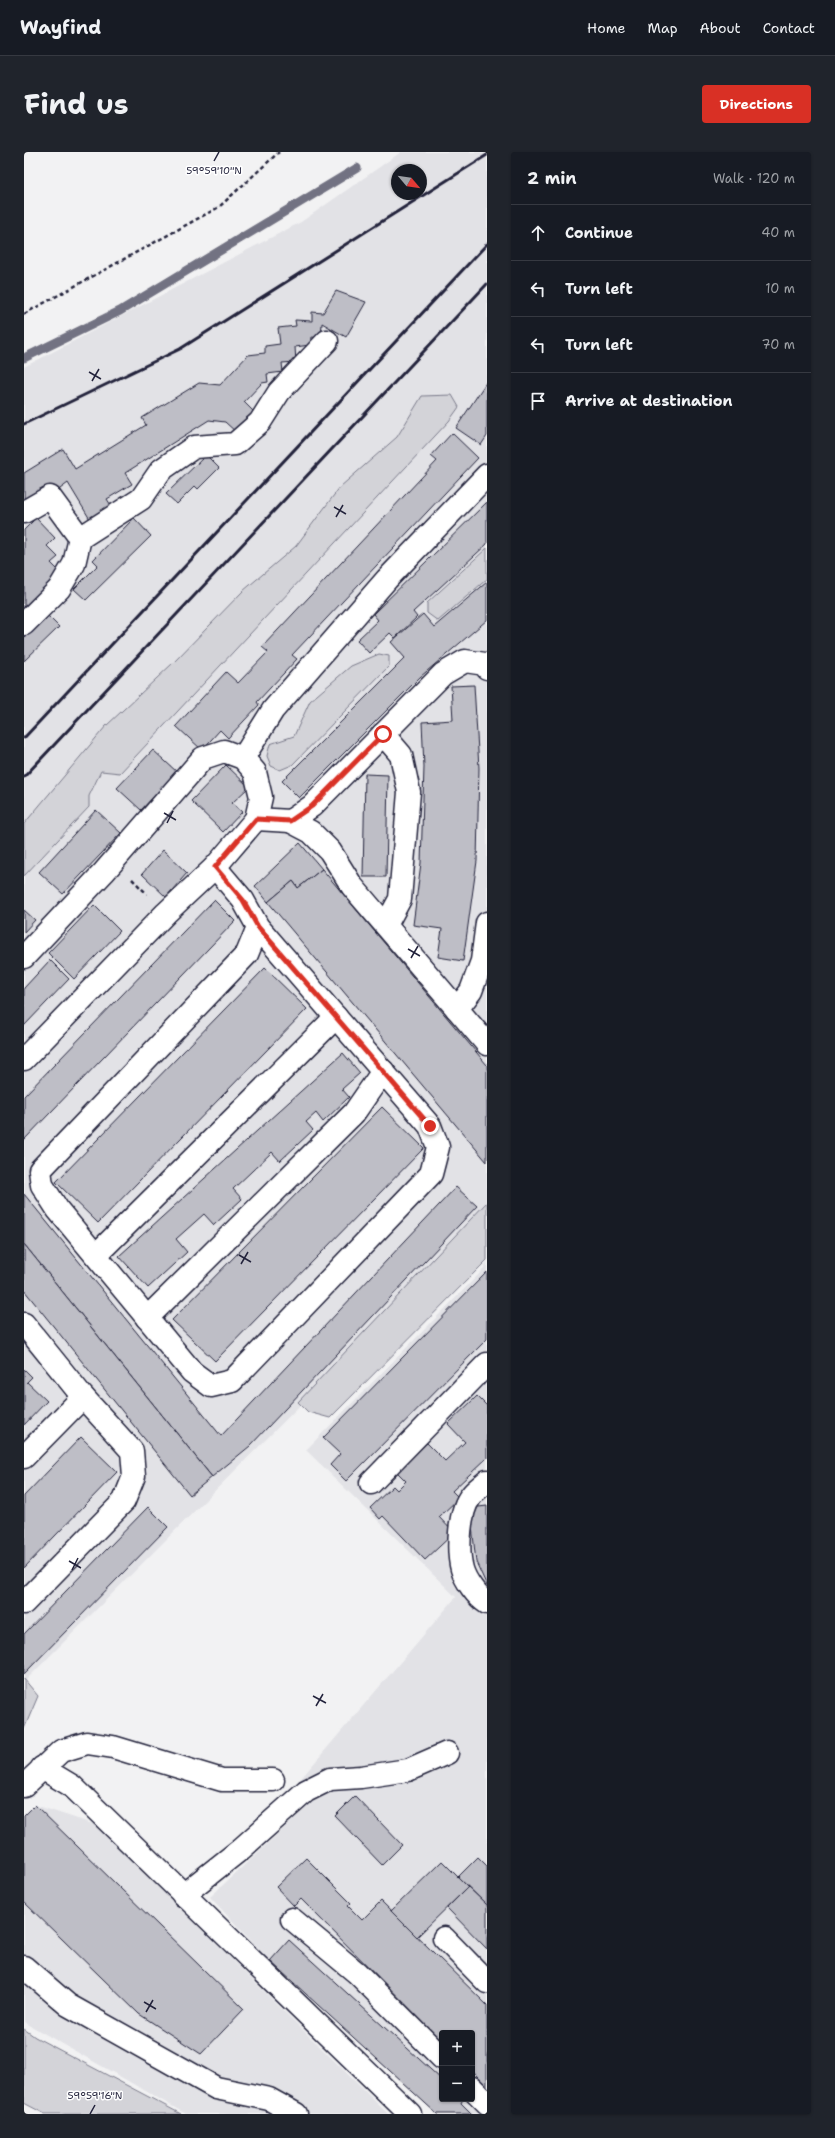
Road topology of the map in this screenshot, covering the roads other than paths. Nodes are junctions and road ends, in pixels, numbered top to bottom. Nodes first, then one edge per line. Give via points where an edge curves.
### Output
1 (328, 341) dead end
2 (487, 475) edge
3 (24, 512) edge
4 (80, 538) junction
5 (24, 624) edge
6 (487, 668) edge
7 (383, 734) junction
8 (243, 758) junction
9 (256, 819) junction
10 (290, 821) junction
11 (215, 867) junction
12 (487, 923) edge
13 (386, 925) junction
14 (258, 927) junction
15 (24, 957) edge
16 (457, 1008) junction
17 (336, 1017) junction
18 (487, 1044) edge
19 (24, 1060) edge
20 (383, 1071) junction
21 (96, 1255) junction
22 (147, 1318) junction
23 (24, 1324) edge
24 (486, 1368) edge
25 (83, 1397) junction
26 (24, 1457) edge
27 (487, 1481) edge
28 (371, 1483) dead end
29 (24, 1603) edge
30 (487, 1603) edge
31 (447, 1753) dead end
32 (42, 1768) junction
33 (273, 1780) dead end
34 (24, 1786) edge
35 (183, 1895) junction
36 (292, 1919) dead end
37 (444, 1938) dead end
38 (24, 1967) edge
39 (487, 1982) edge
40 (439, 2055) edge
41 (475, 2091) edge
42 (487, 2104) edge
43 (296, 2114) edge
44 (410, 2114) edge

1 - 4 street via 279,392 260,422 235,444 194,447 161,470 140,499
2 - 8 street via 387,579 272,710
3 - 4 street via 50,497
4 - 5 street via 74,564 59,589
6 - 7 street via 485,664 465,661 443,674
7 - 10 street via 312,806
7 - 13 street via 401,755 409,792 400,899
8 - 9 street via 255,772 261,797
8 - 15 street via 224,751 204,758 104,872
9 - 10 street
9 - 11 street
10 - 13 street via 311,832 330,851 352,886
11 - 14 street via 243,900
11 - 19 street via 166,913
12 - 16 street via 482,961 472,991
13 - 16 street
14 - 17 street
14 - 21 street via 247,954 40,1170 42,1185 58,1210
16 - 18 street
17 - 20 street
17 - 21 street
20 - 22 street via 354,1113
20 - 22 street via 430,1126 438,1147 431,1174 232,1381 211,1386 192,1372
21 - 22 street
23 - 25 street
24 - 28 street
25 - 26 street
25 - 29 street via 132,1451 134,1476 124,1501
27 - 30 street via 470,1496 464,1512 459,1541 462,1569 479,1598
31 - 35 street via 408,1770 361,1777 330,1778 306,1791 241,1849
32 - 33 street via 61,1751 87,1743 113,1747 222,1780
32 - 34 street
32 - 35 street via 72,1786
35 - 44 street
36 - 40 street via 357,1973
37 - 39 street
38 - 43 street via 68,2005 216,2088 269,2099
41 - 42 street

